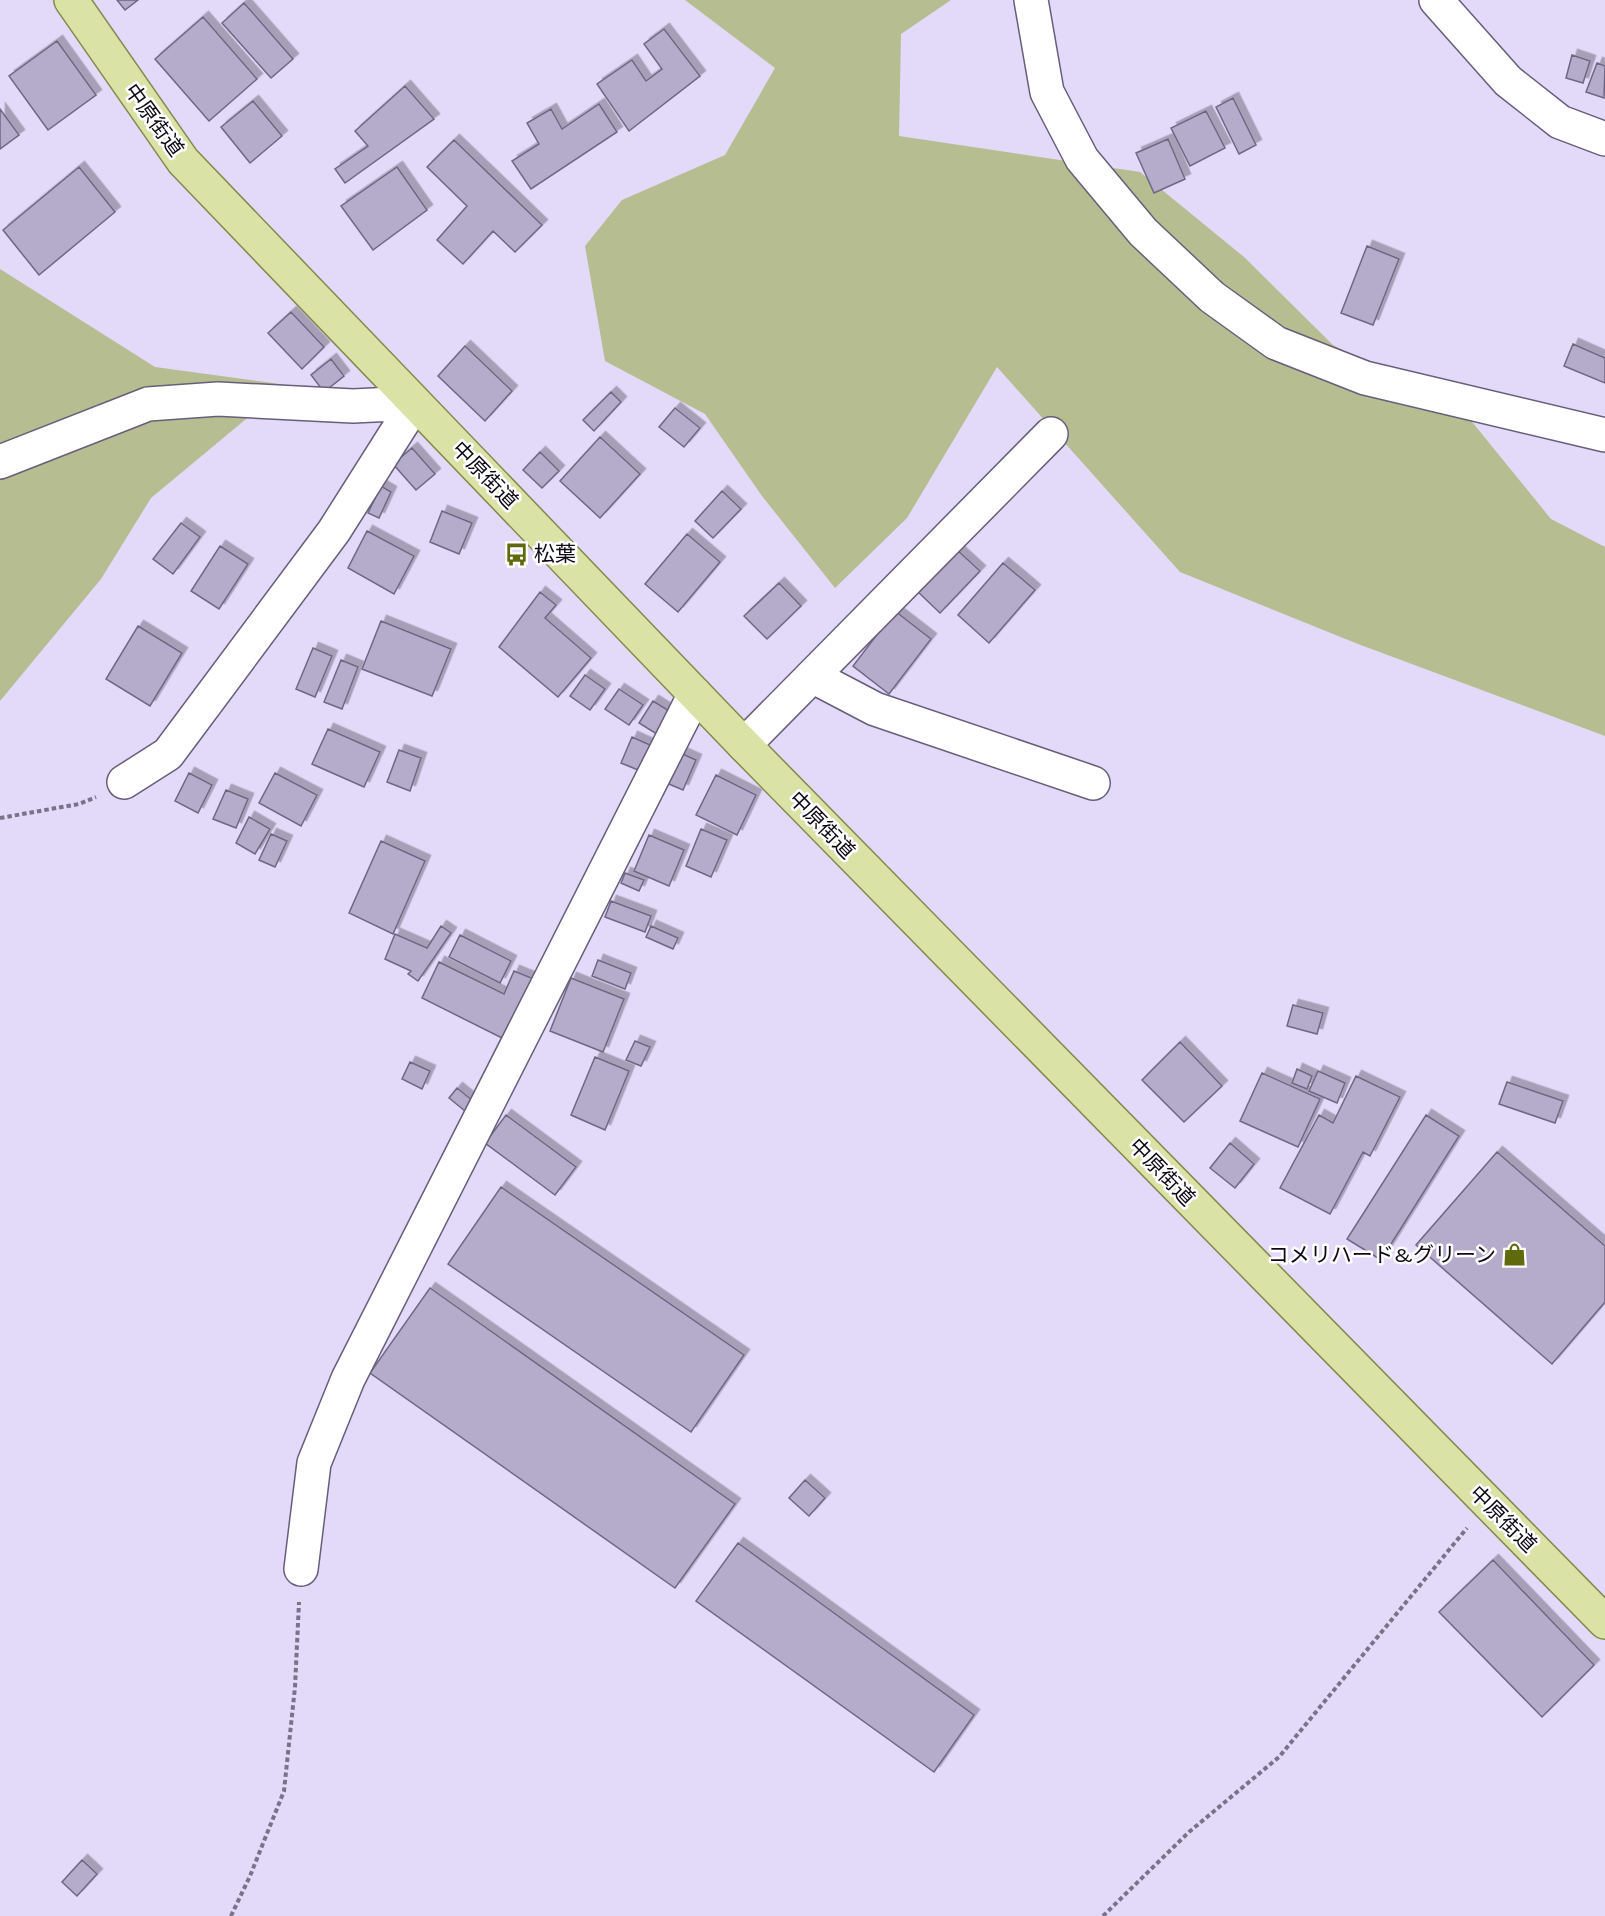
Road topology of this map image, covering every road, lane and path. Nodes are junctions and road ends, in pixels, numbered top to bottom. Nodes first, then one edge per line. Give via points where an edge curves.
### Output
1 (72, 0) edge
2 (1031, 0) edge
3 (1436, 0) edge
4 (1605, 139) edge
5 (416, 403) junction
6 (1051, 434) dead end
7 (1605, 435) edge
8 (0, 462) edge
9 (812, 676) junction
10 (695, 694) junction
11 (744, 745) junction
12 (123, 782) joint
13 (1093, 783) dead end
14 (0, 818) edge
15 (1487, 1504) junction
16 (301, 1569) joint
17 (1605, 1622) edge
18 (231, 1916) edge
19 (1103, 1916) edge

1 - 5 main road, 中原街道 via 183,160
2 - 7 street via 1047,92 1082,159 1143,232 1212,297 1276,343 1365,378
3 - 4 street via 1508,81 1560,122
5 - 8 street via 353,406 218,399 148,404
5 - 10 main road, 中原街道
5 - 12 street via 334,531 168,754
6 - 9 street
9 - 11 street
9 - 13 street via 875,709
10 - 11 main road, 中原街道
10 - 16 street via 348,1379 314,1463
11 - 15 main road, 中原街道
12 - 14 path via 79,804
15 - 17 main road, 中原街道
15 - 19 path via 1279,1757 1189,1832
16 - 18 path via 295,1687 284,1791

